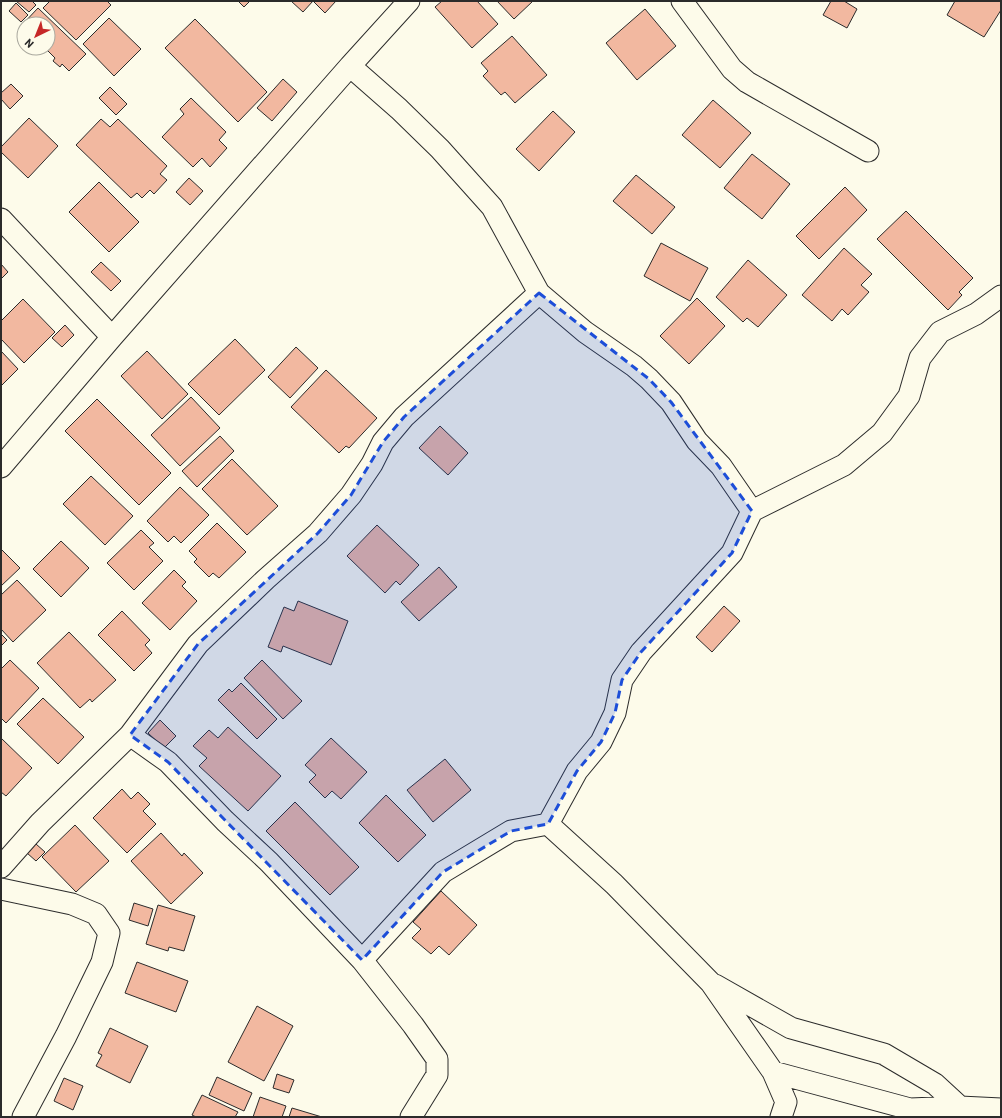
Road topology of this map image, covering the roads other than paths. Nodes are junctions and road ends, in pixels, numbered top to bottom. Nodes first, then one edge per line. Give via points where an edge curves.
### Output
1 (409, 1) edge
2 (682, 1) edge
3 (350, 66) junction
4 (868, 151) dead end
5 (1, 219) edge
6 (540, 293) junction
7 (1001, 296) edge
8 (112, 337) junction
9 (1, 467) edge
10 (752, 511) junction
11 (130, 735) junction
12 (548, 824) junction
13 (1, 867) edge
14 (1, 889) edge
15 (362, 960) junction
16 (711, 983) junction
17 (773, 1072) junction
18 (960, 1107) junction
19 (1001, 1109) edge
20 (23, 1117) edge
21 (411, 1117) edge
22 (781, 1117) edge

1 - 3 street
2 - 4 street via 732,69 747,82
3 - 6 street via 440,149 492,207
3 - 8 street
5 - 8 street
6 - 10 street via 585,332 649,379 671,402 697,441 721,466
6 - 11 street via 404,416 383,442 372,464 346,501 318,533 198,644
7 - 10 street via 976,314 940,332 920,358 909,396 882,433 844,465
8 - 9 street
10 - 12 street via 732,553 641,652 622,680 615,713 601,742 577,771
11 - 13 street via 40,823
11 - 15 street via 168,762 269,862
12 - 15 street via 511,831 443,872
12 - 16 street via 614,884
14 - 20 street via 72,904 96,914 109,932 102,962
15 - 21 street via 438,1059 437,1075
16 - 17 street
16 - 18 street via 791,1028 884,1054 935,1084
17 - 18 street via 910,1109
17 - 22 street via 786,1102
18 - 19 street

